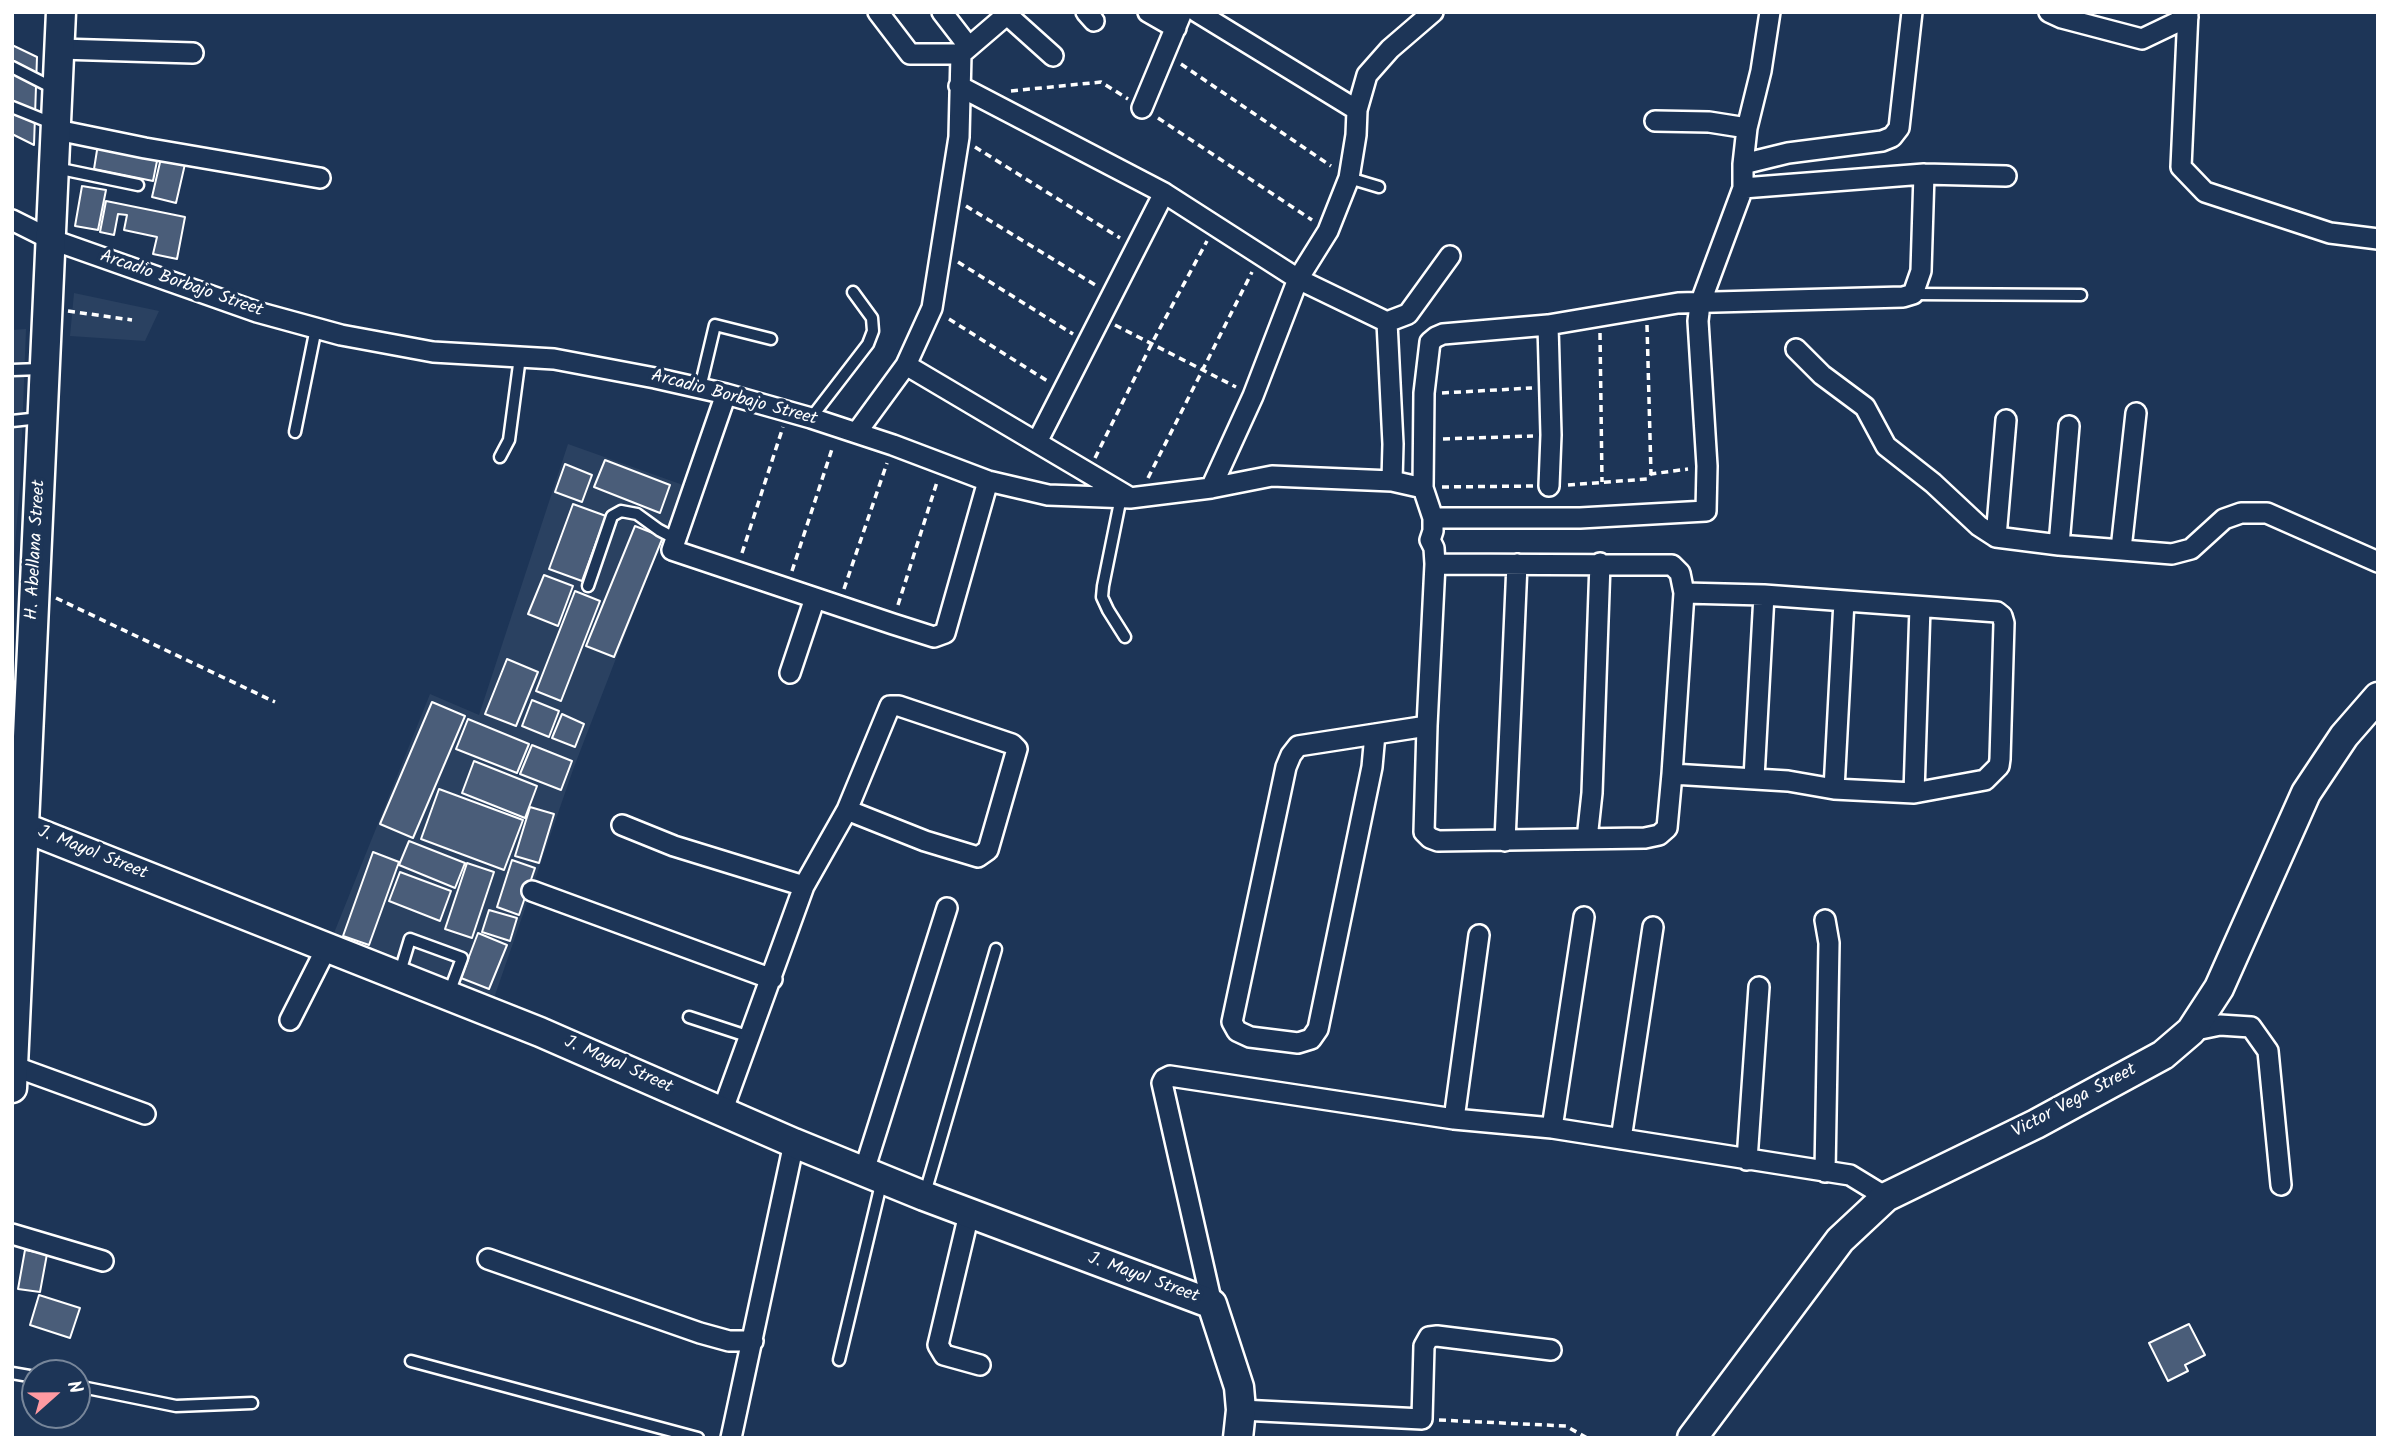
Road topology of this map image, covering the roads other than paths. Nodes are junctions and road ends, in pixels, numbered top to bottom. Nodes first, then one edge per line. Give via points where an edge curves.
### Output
1 (61, 12) edge
2 (878, 12) edge
3 (942, 12) edge
4 (1147, 12) edge
5 (1196, 12) edge
6 (1433, 12) edge
7 (1770, 12) edge
8 (1912, 12) edge
9 (2049, 12) edge
10 (1007, 13) edge
11 (2188, 15) edge
12 (1179, 20) edge
13 (60, 49) junction
14 (965, 51) junction
15 (193, 53) dead end
16 (1053, 56) dead end
17 (12, 67) edge
18 (959, 86) junction
19 (59, 91) junction
20 (12, 107) edge
21 (1142, 108) road end
22 (1357, 110) junction
23 (1655, 121) dead end
24 (58, 128) junction
25 (1747, 128) junction
26 (1743, 164) junction
27 (54, 168) junction
28 (1924, 174) junction
29 (2006, 176) dead end
30 (320, 178) dead end
31 (1349, 178) junction
32 (138, 185) dead end
33 (1379, 187) dead end
34 (1743, 188) junction
35 (1164, 193) junction
36 (12, 220) edge
37 (50, 239) junction
38 (2378, 239) edge
39 (1450, 256) dead end
40 (1298, 279) junction
41 (853, 292) dead end
42 (1913, 293) junction
43 (2081, 295) dead end
44 (1700, 304) junction
45 (1387, 322) junction
46 (1548, 325) junction
47 (316, 328) junction
48 (771, 339) dead end
49 (1797, 349) dead end
50 (520, 357) junction
51 (906, 365) junction
52 (45, 369) junction
53 (12, 370) edge
54 (700, 388) junction
55 (726, 394) junction
56 (2136, 413) dead end
57 (43, 418) junction
58 (811, 418) junction
59 (2006, 420) dead end
60 (12, 421) edge
61 (2069, 426) dead end
62 (848, 430) junction
63 (295, 432) dead end
64 (1037, 442) junction
65 (500, 457) dead end
66 (988, 481) junction
67 (1392, 481) junction
68 (1549, 486) dead end
69 (1211, 488) junction
70 (1423, 488) junction
71 (1130, 497) junction
72 (1996, 537) junction
73 (676, 539) junction
74 (1434, 540) junction
75 (2059, 545) junction
76 (2121, 549) junction
77 (2378, 562) edge
78 (1517, 564) junction
79 (1600, 564) junction
80 (24, 584) edge
81 (588, 586) dead end
82 (1684, 593) junction
83 (1764, 595) junction
84 (815, 598) junction
85 (1844, 601) junction
86 (1920, 607) junction
87 (1125, 637) dead end
88 (790, 673) dead end
89 (2378, 697) edge
90 (1427, 726) junction
91 (1375, 734) junction
92 (1672, 774) junction
93 (1754, 778) junction
94 (1834, 789) junction
95 (1914, 793) junction
96 (20, 810) edge
97 (847, 810) junction
98 (621, 825) dead end
99 (1587, 839) junction
100 (1505, 841) junction
101 (804, 886) junction
102 (532, 891) dead end
103 (947, 908) dead end
104 (1584, 917) dead end
105 (1825, 920) dead end
106 (1653, 927) dead end
107 (1479, 935) dead end
108 (326, 948) junction
109 (996, 949) dead end
110 (399, 977) junction
111 (772, 979) junction
112 (1759, 987) dead end
113 (448, 996) junction
114 (689, 1017) dead end
115 (290, 1020) dead end
116 (2191, 1031) junction
117 (750, 1037) junction
118 (13, 1077) edge
119 (722, 1112) junction
120 (145, 1114) dead end
121 (1454, 1119) junction
122 (1552, 1128) junction
123 (1620, 1139) junction
124 (794, 1143) junction
125 (1747, 1160) junction
126 (1825, 1172) junction
127 (873, 1175) junction
128 (2281, 1185) dead end
129 (924, 1196) junction
130 (1886, 1197) junction
131 (968, 1214) junction
132 (12, 1234) edge
133 (488, 1259) dead end
134 (103, 1261) dead end
135 (1212, 1304) junction
136 (753, 1341) junction
137 (1552, 1350) dead end
138 (839, 1360) dead end
139 (411, 1361) dead end
140 (980, 1365) dead end
141 (91, 1389) edge
142 (252, 1403) dead end
143 (1241, 1410) junction
144 (698, 1438) edge
145 (731, 1438) edge
146 (1238, 1438) edge
147 (1692, 1438) edge

1 - 13 street, H. Abellana Street
2 - 14 street via 910,54
3 - 14 street
4 - 12 street
5 - 22 street
6 - 22 street via 1367,75
7 - 25 street
8 - 26 street via 1899,128 1892,137
9 - 11 street via 2142,38
10 - 14 street
10 - 16 street
11 - 38 street via 2181,167 2205,192 2330,233
12 - 21 street
13 - 15 street
13 - 19 street, H. Abellana Street
14 - 18 street
17 - 19 lane
18 - 35 street
18 - 51 street via 958,137 932,308
19 - 24 street, H. Abellana Street
20 - 24 lane
22 - 31 street
23 - 25 street
24 - 27 street, H. Abellana Street
24 - 30 street
25 - 26 street
26 - 34 street
27 - 32 lane
27 - 37 street, H. Abellana Street
28 - 29 street
28 - 34 street
28 - 42 street via 1921,271
31 - 33 lane
31 - 40 street via 1328,230
34 - 44 street
35 - 40 street
35 - 64 street
36 - 37 street, Arcadio Borbajo Street
37 - 47 street, Arcadio Borbajo Street via 257,312
37 - 52 street, H. Abellana Street
39 - 45 street via 1408,314
40 - 45 street
40 - 69 street
41 - 58 lane via 872,318 873,331
42 - 43 lane
42 - 44 street
44 - 46 street via 1678,303
44 - 74 street via 1706,512 1580,518
45 - 67 street
46 - 68 street
46 - 70 street via 1436,337 1429,347 1424,393
47 - 50 street, Arcadio Borbajo Street via 433,352
47 - 63 lane
48 - 54 lane via 715,325
49 - 72 street via 1822,375 1865,407 1886,446
50 - 54 street, Arcadio Borbajo Street via 554,359
50 - 65 lane via 509,440
51 - 62 street
51 - 64 street
52 - 53 lane
52 - 57 street, H. Abellana Street
54 - 55 street, Arcadio Borbajo Street
55 - 58 street, Arcadio Borbajo Street
55 - 73 street
56 - 76 street
57 - 60 lane
57 - 80 street, H. Abellana Street
58 - 62 street, Arcadio Borbajo Street
59 - 72 street
61 - 75 street
62 - 66 street, Arcadio Borbajo Street
64 - 71 street
66 - 71 street, Arcadio Borbajo Street via 1048,495
66 - 84 street via 945,633 934,637
67 - 69 street, Arcadio Borbajo Street via 1272,476
67 - 70 street, Arcadio Borbajo Street
69 - 71 street, Arcadio Borbajo Street
70 - 74 street
71 - 87 lane via 1102,597
72 - 75 street
73 - 81 lane via 638,514 621,511 612,516
73 - 84 street via 672,550
74 - 78 street
74 - 90 street
75 - 76 street
76 - 77 street via 2172,554 2191,549 2224,519 2241,513 2267,513
78 - 79 street
78 - 100 street
79 - 82 street via 1672,565 1680,573
79 - 99 street
80 - 96 street, H. Abellana Street
82 - 83 street
82 - 92 street
83 - 85 street
83 - 93 street
84 - 88 street
85 - 86 street
85 - 94 street
86 - 95 street
86 - 95 street via 1997,612 2004,623 1999,766 1985,779
89 - 116 street, Victor Vega Street via 2344,736 2306,793 2219,988
90 - 91 street
90 - 100 street via 1424,832 1438,841
91 - 91 street via 1318,1029 1311,1039 1298,1043 1250,1037 1237,1031 1232,1022 1286,766 1298,746
92 - 93 street
92 - 99 street via 1667,828 1659,835
93 - 94 street
94 - 95 street
96 - 108 street, J. Mayol Street
96 - 118 street, H. Abellana Street
97 - 97 street via 890,706 925,714 1017,749 988,850 978,857
97 - 101 street
98 - 101 street
99 - 100 street
101 - 111 street
102 - 111 street
103 - 127 street
104 - 122 street
105 - 126 street via 1829,943
106 - 123 street
107 - 121 street
108 - 110 street, J. Mayol Street
108 - 115 street
109 - 129 lane
110 - 113 street, J. Mayol Street
110 - 113 lane via 410,939 463,958
111 - 117 street
112 - 125 street
113 - 119 street, J. Mayol Street
114 - 117 lane
116 - 128 street via 2220,1025 2251,1027 2267,1051
116 - 130 street, Victor Vega Street via 2140,1068
117 - 119 street
118 - 120 street
119 - 124 street, J. Mayol Street
121 - 122 street
121 - 135 street via 1170,1076 1164,1079
122 - 123 street
123 - 125 street
124 - 127 street, J. Mayol Street
124 - 136 street
125 - 126 street
126 - 130 street via 1850,1175
127 - 129 street, J. Mayol Street
127 - 138 lane
129 - 131 street, J. Mayol Street
130 - 147 street, Victor Vega Street via 1840,1240
131 - 135 street, J. Mayol Street
131 - 140 street via 938,1345 944,1354
132 - 134 street
133 - 136 street via 700,1333 729,1341
135 - 143 street via 1235,1370
136 - 145 street
137 - 143 street via 1429,1337 1424,1346 1422,1419
139 - 144 lane
141 - 142 lane via 176,1406
143 - 146 street

